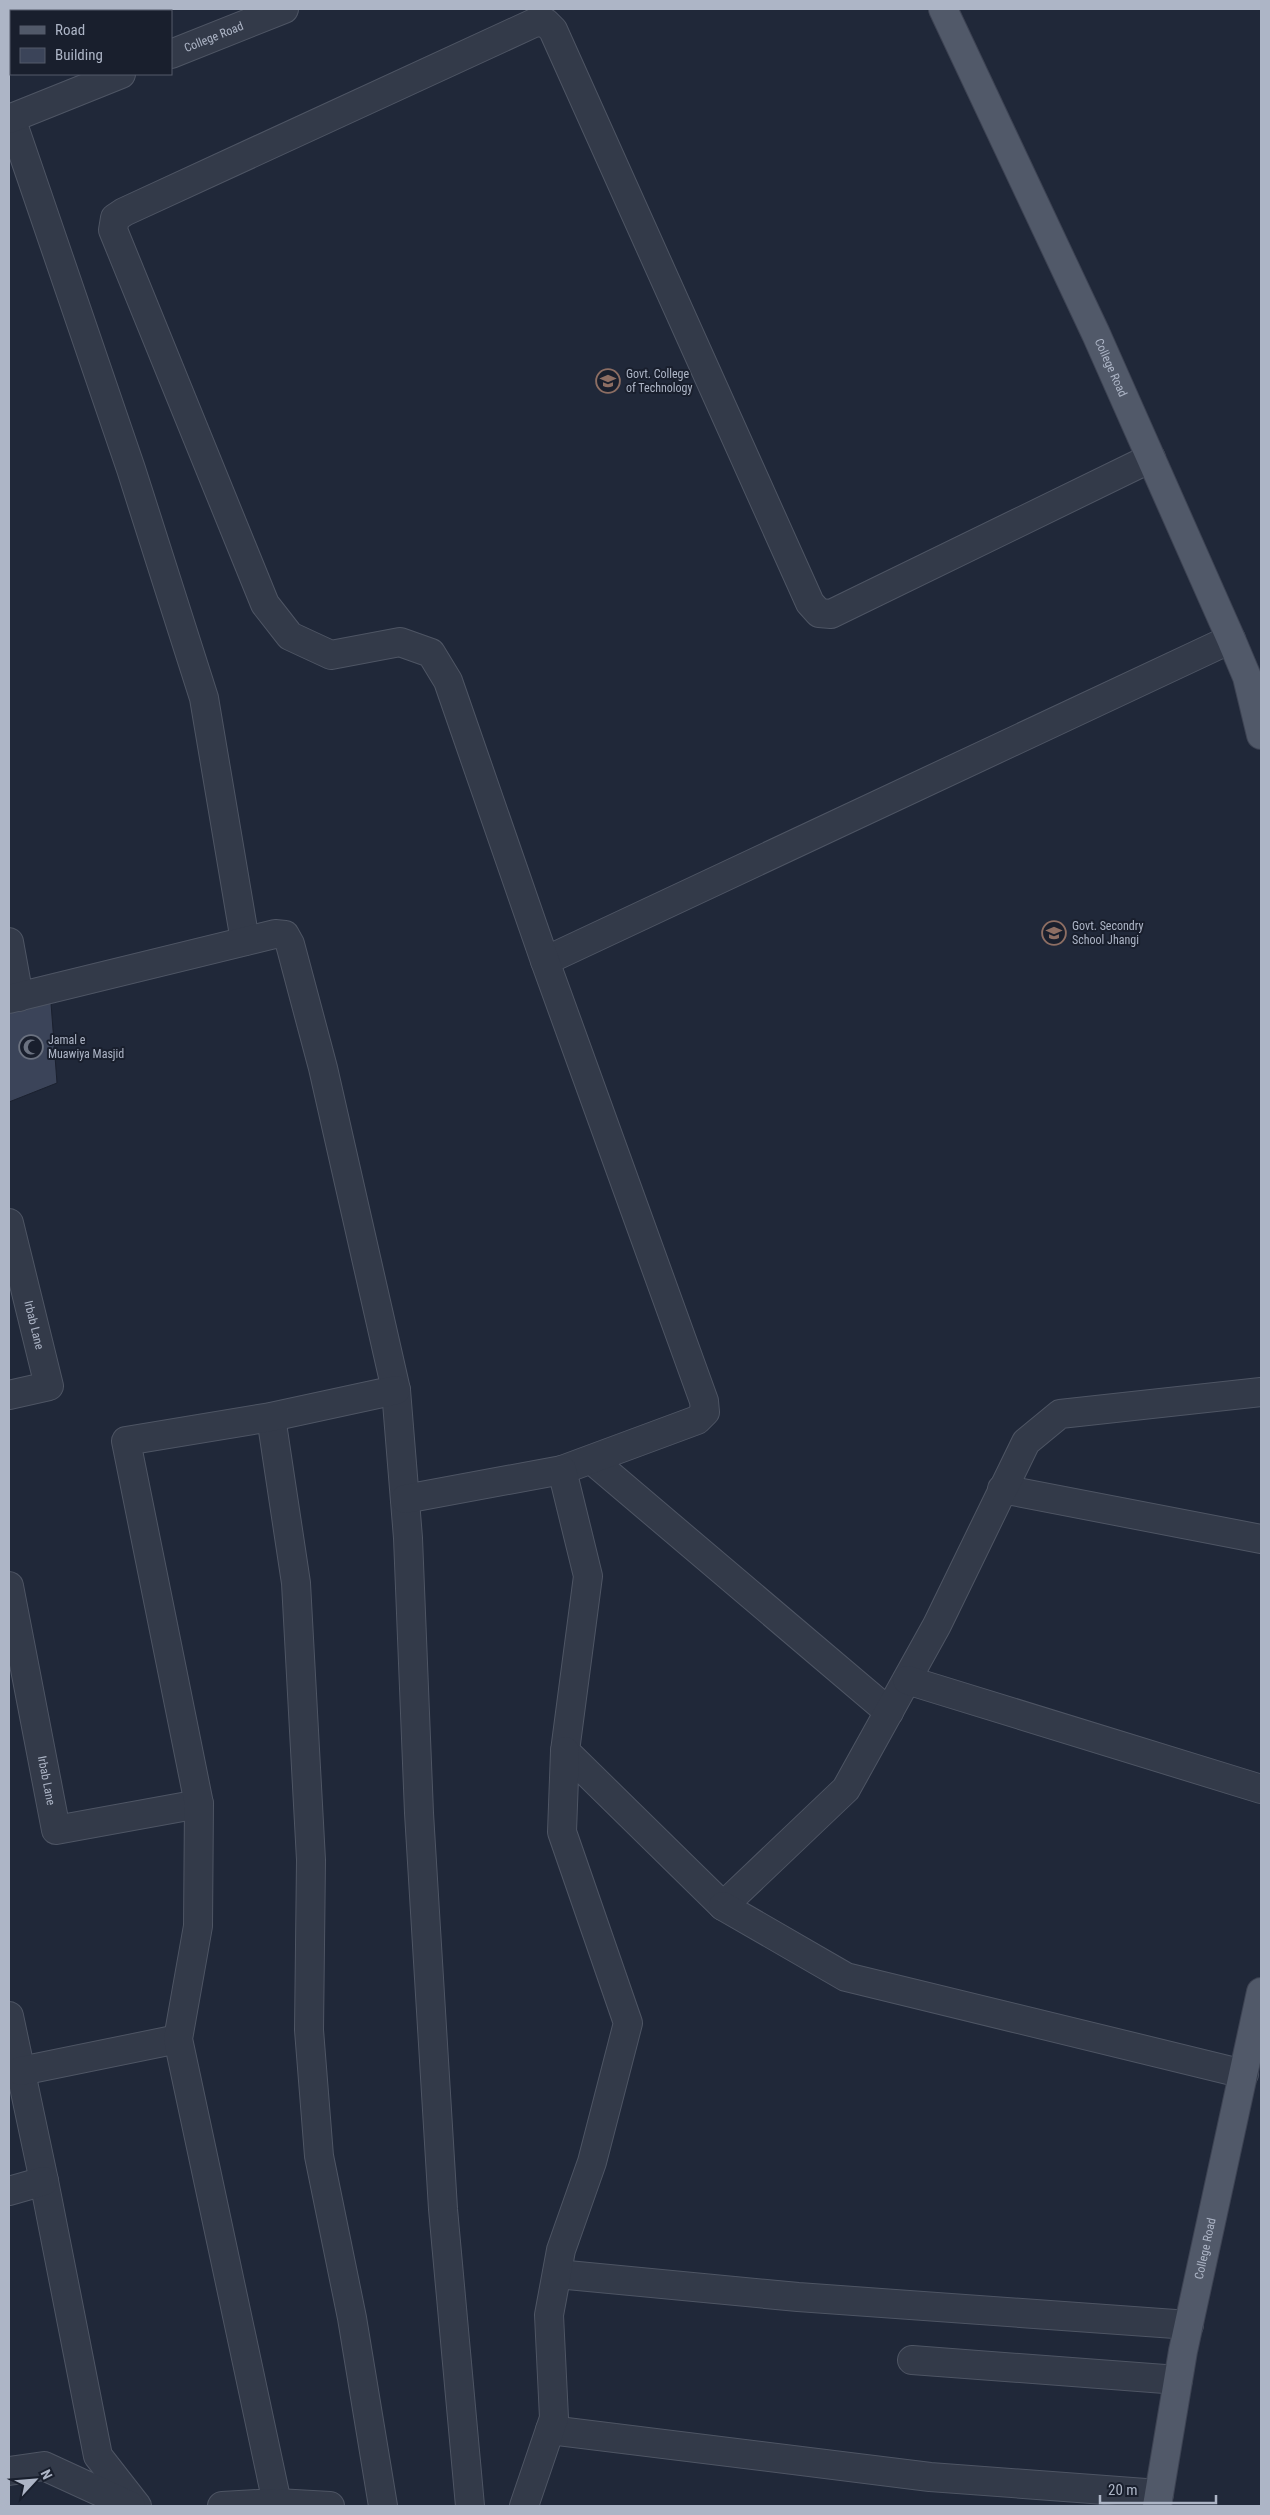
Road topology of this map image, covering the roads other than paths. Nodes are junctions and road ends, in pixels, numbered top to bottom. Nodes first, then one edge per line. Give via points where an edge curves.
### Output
1 (284, 9) edge
2 (943, 9) edge
3 (172, 54) edge
4 (118, 75) edge
5 (10, 118) edge
6 (1151, 458) junction
7 (1230, 639) junction
8 (1261, 735) edge
9 (245, 940) junction
10 (9, 942) edge
11 (546, 961) junction
12 (14, 998) edge
13 (9, 1223) edge
14 (396, 1390) junction
15 (1261, 1392) edge
16 (9, 1395) edge
17 (272, 1417) junction
18 (592, 1460) junction
19 (562, 1470) junction
20 (1002, 1489) junction
21 (405, 1499) junction
22 (1261, 1539) edge
23 (9, 1586) edge
24 (907, 1680) junction
25 (890, 1712) junction
26 (565, 1751) junction
27 (1261, 1789) edge
28 (199, 1804) junction
29 (723, 1906) junction
30 (1261, 1992) edge
31 (9, 2016) edge
32 (178, 2039) junction
33 (20, 2071) junction
34 (1244, 2074) junction
35 (44, 2181) junction
36 (9, 2190) edge
37 (557, 2274) junction
38 (1189, 2326) junction
39 (912, 2360) dead end
40 (1178, 2380) junction
41 (550, 2430) junction
42 (9, 2472) edge
43 (1158, 2500) edge
44 (277, 2503) junction
45 (131, 2506) edge
46 (137, 2506) edge
47 (222, 2506) edge
48 (330, 2506) edge
49 (383, 2506) edge
50 (470, 2506) edge
51 (524, 2506) edge

1 - 3 street, College Road
2 - 6 main road, College Road
4 - 5 street
5 - 9 street via 131,469 204,698
6 - 7 main road, College Road
6 - 11 street via 831,614 819,613 810,603 553,30 546,23 536,22 115,218 113,230 265,604 290,636 331,655 400,642 431,653 448,681
7 - 8 main road, College Road via 1247,677
7 - 11 street
9 - 12 street
9 - 14 street via 275,934 285,935 290,944 323,1068
10 - 12 street
11 - 18 street via 704,1401 705,1412 697,1420
13 - 16 street, Irbab Lane via 49,1386
14 - 17 street
14 - 21 street
15 - 20 street via 1060,1414 1026,1442
17 - 28 street via 126,1442
17 - 49 street via 296,1583 311,1860 309,2030 318,2156 352,2318
18 - 19 street
18 - 25 street
19 - 21 street
19 - 26 street via 588,1576
20 - 22 street
20 - 24 street
21 - 50 street via 419,1812 443,2209
23 - 28 street, Irbab Lane via 56,1830
24 - 25 street
24 - 27 street
25 - 29 street via 846,1789
26 - 29 street
26 - 37 street via 562,1832 628,2023 592,2162
28 - 32 street via 198,1926
29 - 34 street via 846,1977
30 - 34 main road, College Road
31 - 33 street
32 - 33 street
32 - 44 street
33 - 35 street
34 - 38 main road, College Road
35 - 36 street
35 - 46 street via 98,2456
37 - 38 street via 798,2297
37 - 41 street via 549,2315 554,2418
38 - 40 main road, College Road
39 - 40 street
40 - 43 main road, College Road
41 - 43 street via 930,2477
41 - 51 street
42 - 45 street via 44,2466
44 - 47 street
44 - 48 street

